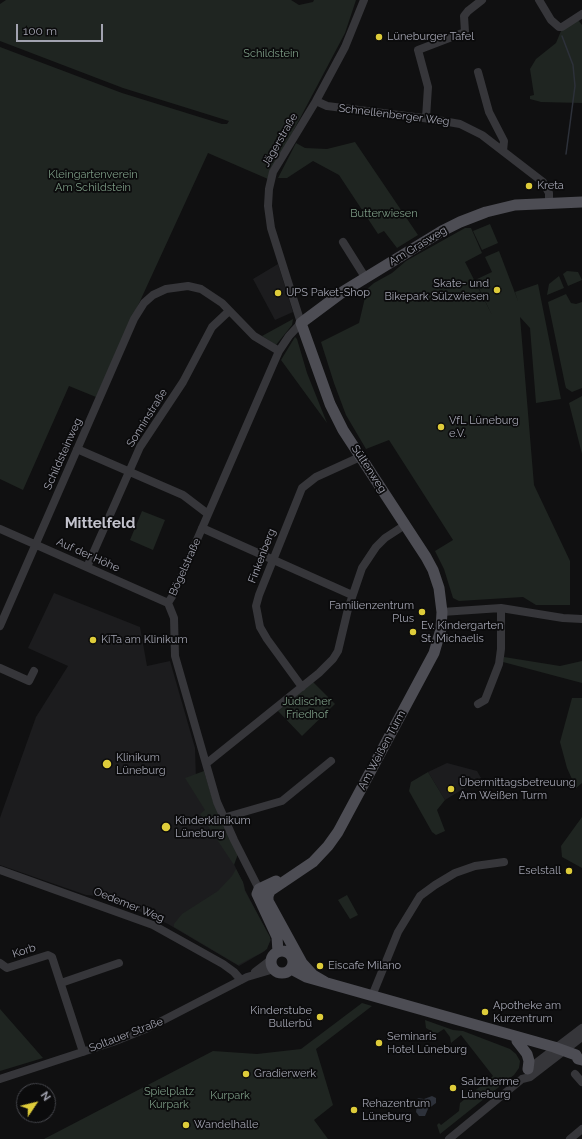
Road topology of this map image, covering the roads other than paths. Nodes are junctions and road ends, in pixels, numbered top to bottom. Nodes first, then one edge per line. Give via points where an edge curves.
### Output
1 (364, 0) edge
2 (482, 0) edge
3 (539, 0) edge
4 (582, 14) edge
5 (478, 72) dead end
6 (316, 101) junction
7 (426, 118) junction
8 (504, 151) junction
9 (549, 202) junction
10 (582, 202) edge
11 (343, 242) dead end
12 (365, 278) junction
13 (229, 311) junction
14 (301, 323) junction
15 (279, 351) junction
16 (77, 449) junction
17 (360, 457) junction
18 (130, 471) junction
19 (208, 514) junction
20 (405, 525) junction
21 (202, 528) junction
22 (0, 529) edge
23 (35, 544) junction
24 (273, 559) junction
25 (87, 567) junction
26 (352, 595) junction
27 (168, 603) junction
28 (501, 608) junction
29 (442, 612) junction
30 (582, 619) edge
31 (0, 626) edge
32 (0, 668) edge
33 (34, 671) dead end
34 (302, 687) junction
35 (478, 704) dead end
36 (331, 761) dead end
37 (207, 764) junction
38 (223, 818) junction
39 (504, 862) dead end
40 (0, 870) edge
41 (264, 891) junction
42 (279, 924) junction
43 (277, 958) junction
44 (0, 963) edge
45 (119, 963) dead end
46 (291, 969) junction
47 (244, 979) junction
48 (325, 982) junction
49 (61, 983) junction
50 (372, 996) junction
51 (582, 1028) edge
52 (504, 1034) junction
53 (582, 1037) edge
54 (517, 1041) junction
55 (556, 1051) junction
56 (83, 1052) junction
57 (580, 1059) edge
58 (528, 1069) junction
59 (575, 1074) dead end
60 (0, 1079) edge
61 (522, 1079) junction
62 (582, 1082) edge
63 (582, 1129) edge
64 (449, 1139) edge
65 (570, 1139) edge

1 - 6 street, Jägerstraße via 345,47
2 - 7 street via 464,16 465,32 418,50 428,87
3 - 4 street via 558,27
5 - 8 street via 487,108 504,141
6 - 7 street, Schnellenberger Weg via 327,106
6 - 14 street, Jägerstraße via 273,172 268,194 271,228
7 - 8 street, Schnellenberger Weg via 460,124 476,131
8 - 9 street, Schnellenberger Weg via 543,182 549,193
9 - 10 main road
9 - 12 main road, Am Grasweg via 501,208 460,222
11 - 12 street
12 - 14 main road, Am Grasweg
13 - 15 street via 254,336
13 - 16 street, Schildsteinweg via 213,296 201,289 188,286 166,289 153,296 138,312
13 - 18 street, Sonninstraße via 212,327 184,382 145,439
14 - 15 street, Bögelstraße
14 - 17 main road, Sültenweg via 330,404 342,430
15 - 19 street, Bögelstraße
16 - 18 street
16 - 23 street, Schildsteinweg
17 - 20 main road, Sültenweg
17 - 24 street, Finkenberg via 316,477 302,488
18 - 19 street via 183,495
18 - 25 street, Sonninstraße
19 - 21 street, Bögelstraße
20 - 26 street via 376,547 362,568
20 - 29 main road, Sültenweg via 433,570 439,588
21 - 24 street
21 - 27 street, Bögelstraße
22 - 23 street, Auf der Höhe
23 - 25 street, Auf der Höhe
23 - 31 street, Schildsteinweg
24 - 26 street
24 - 34 street, Finkenberg via 259,595 257,616 267,639
25 - 27 street, Auf der Höhe
26 - 34 street via 338,651 327,666
27 - 37 street, Bögelstraße via 174,618 174,656
28 - 29 street
28 - 30 street
28 - 35 street via 499,664 485,700
29 - 41 main road, Am Weißen Turm via 441,629 434,653 328,846 313,862 296,874
32 - 33 street via 29,681
34 - 37 street
36 - 38 street via 282,801
37 - 38 street, Bögelstraße
38 - 41 street, Bögelstraße
39 - 50 street via 474,866 455,873 420,896 391,946
40 - 47 street, Oedemer Weg via 153,925 223,964
41 - 42 main road, Bögelstraße
41 - 43 main road, Bögelstraße via 258,898 277,937
42 - 43 main road, Bögelstraße
42 - 48 main road, Bögelstraße via 302,963 313,975
43 - 46 main road, Soltauer Straße via 283,973
43 - 46 main road via 293,958
43 - 47 street, Soltauer Straße
44 - 49 street, Korb via 7,968 48,955 52,957
45 - 49 street
46 - 48 main road, Soltauer Straße via 306,977
47 - 56 street, Soltauer Straße via 148,1028
48 - 50 main road, Soltauer Straße
49 - 56 street, Korb
50 - 52 main road, Soltauer Straße
51 - 55 street
52 - 54 main road, Soltauer Straße
52 - 55 main road, Soltauer Straße
53 - 55 street
54 - 55 main road, Soltauer Straße
54 - 58 main road via 528,1054
55 - 57 main road via 576,1055
55 - 58 street
55 - 61 street via 530,1077
56 - 60 street, Soltauer Straße
58 - 61 street
59 - 62 street
61 - 64 street
63 - 65 street

